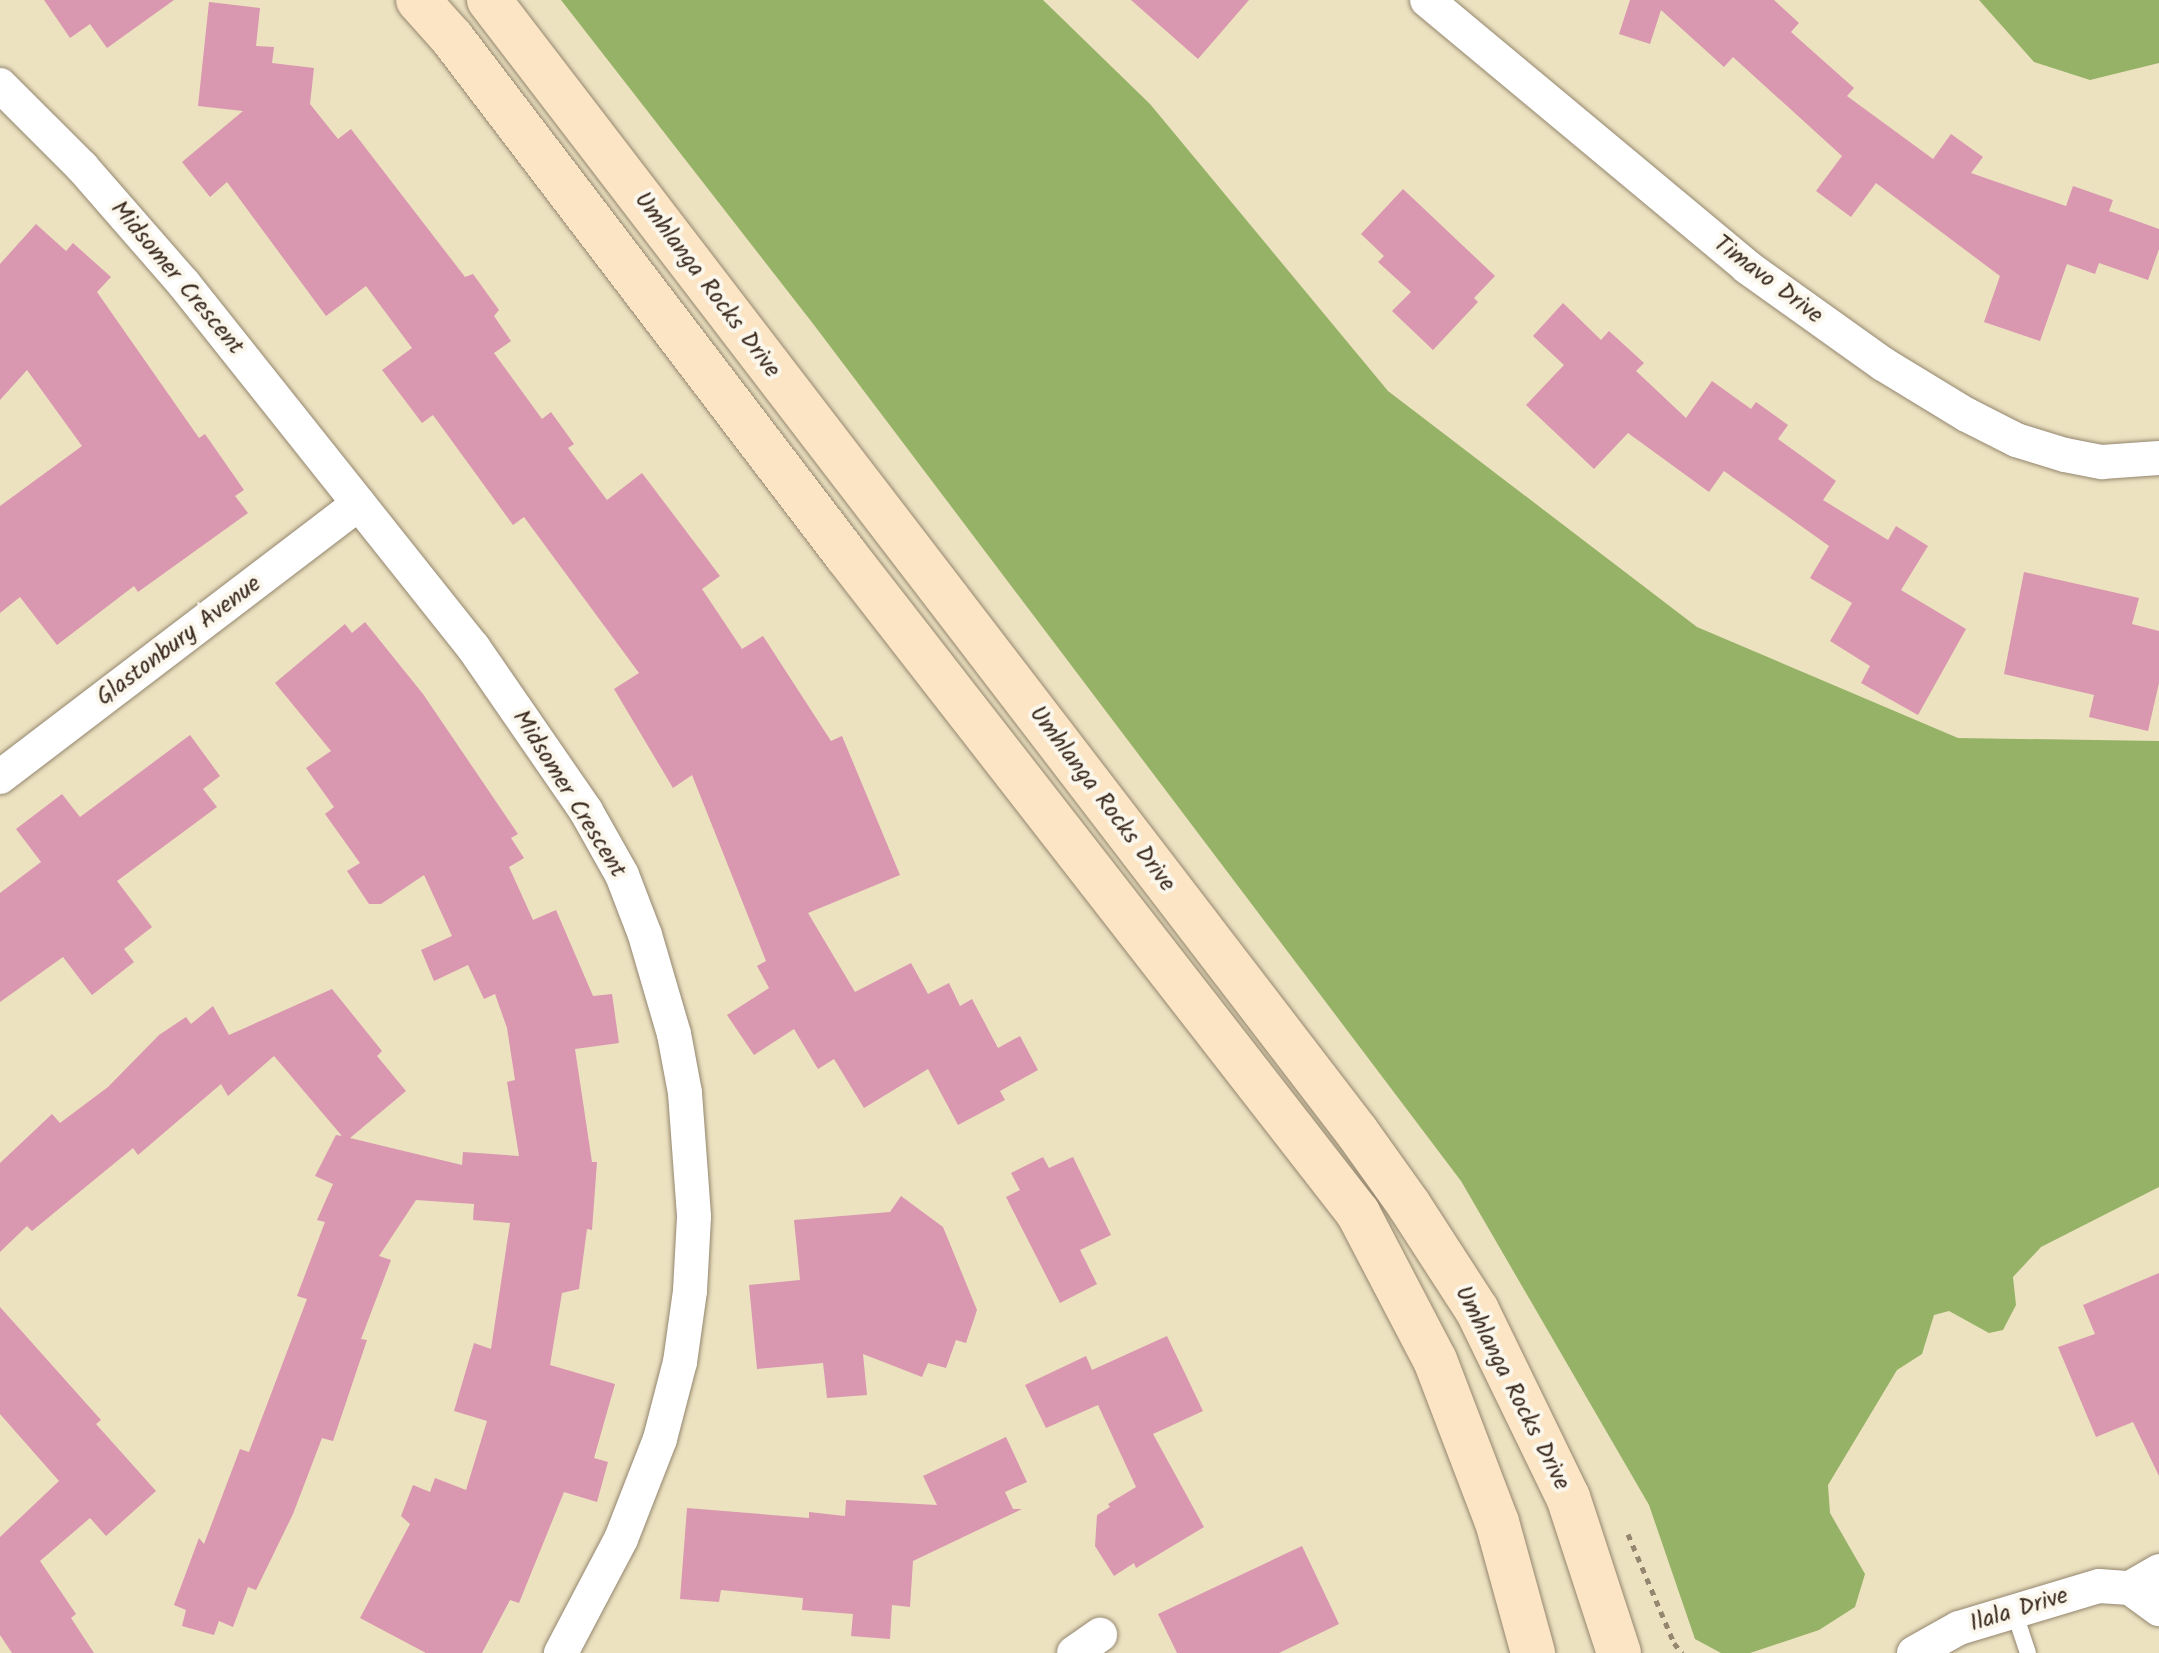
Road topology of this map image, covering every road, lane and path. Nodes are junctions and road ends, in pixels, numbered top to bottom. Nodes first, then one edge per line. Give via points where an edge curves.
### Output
1 (418, 0) edge
2 (489, 0) edge
3 (1427, 0) edge
4 (0, 85) edge
5 (2159, 458) edge
6 (359, 504) junction
7 (0, 777) edge
8 (2159, 1571) edge
9 (2130, 1588) junction
10 (2159, 1609) edge
11 (2014, 1611) junction
12 (575, 1648) edge
13 (1922, 1651) edge
14 (1533, 1653) edge
15 (1619, 1653) edge
16 (2028, 1653) edge

1 - 14 main road, Umhlanga Rocks Drive via 1358,1213 1435,1360 1497,1522
2 - 15 main road, Umhlanga Rocks Drive via 1409,1205 1477,1310 1568,1497
3 - 5 street, Timavo Drive via 1747,267 1883,364 2016,440 2102,462
4 - 6 street, Midsomer Crescent via 151,245
6 - 7 street, Glastonbury Avenue
6 - 12 street, Midsomer Crescent via 481,659 586,811 622,875 670,1020 685,1093 694,1217 680,1362 660,1439
8 - 9 street, Ilala Drive
9 - 10 street
9 - 11 street, Ilala Drive via 2099,1586
11 - 13 street, Ilala Drive via 1959,1628
11 - 16 lane

